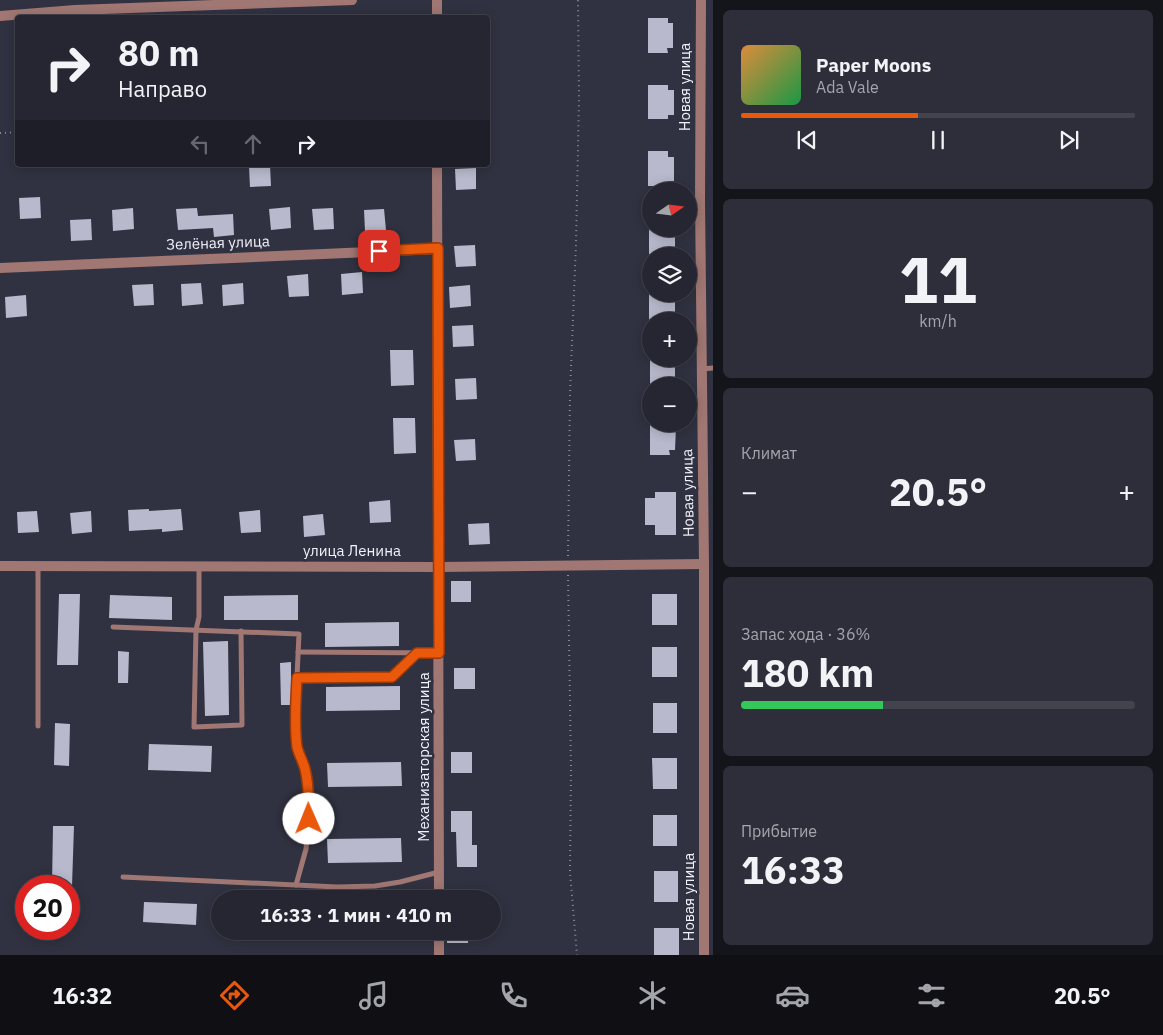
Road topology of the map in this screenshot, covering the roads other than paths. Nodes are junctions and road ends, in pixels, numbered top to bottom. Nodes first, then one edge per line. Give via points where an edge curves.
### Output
1 (352, 0) edge
2 (437, 0) edge
3 (701, 0) edge
4 (437, 15) edge
5 (0, 16) edge
6 (437, 167) edge
7 (438, 248) junction
8 (0, 268) edge
9 (713, 368) edge
10 (701, 369) junction
11 (704, 564) junction
12 (0, 566) edge
13 (38, 566) junction
14 (199, 566) junction
15 (440, 567) junction
16 (113, 627) dead end
17 (196, 630) junction
18 (240, 631) junction
19 (298, 652) junction
20 (417, 653) junction
21 (439, 653) junction
22 (297, 678) junction
23 (38, 726) dead end
24 (439, 872) junction
25 (123, 877) dead end
26 (296, 885) junction
27 (439, 890) edge
28 (439, 940) edge
29 (439, 955) edge
30 (704, 955) edge

1 - 5 street via 75,10
2 - 4 street
3 - 10 street, Новая улица
6 - 7 street, Механизаторская улица
7 - 8 street, Зелёная улица
7 - 15 street, Механизаторская улица
9 - 10 lane
10 - 11 street, Новая улица
11 - 15 street, улица Ленина
11 - 30 street, Новая улица
12 - 13 street, улица Ленина
13 - 14 street, улица Ленина
13 - 23 lane
14 - 15 street, улица Ленина
14 - 17 lane
15 - 21 street, Механизаторская улица
16 - 17 lane
17 - 18 lane
17 - 18 lane via 194,727 242,725
18 - 19 lane via 299,634
19 - 20 lane
19 - 22 lane
20 - 21 lane
20 - 22 lane via 392,677
21 - 24 street, Механизаторская улица
22 - 26 lane via 296,734 309,786 309,819 306,849
24 - 26 lane via 374,886
24 - 27 street, Механизаторская улица
25 - 26 lane
28 - 29 street

